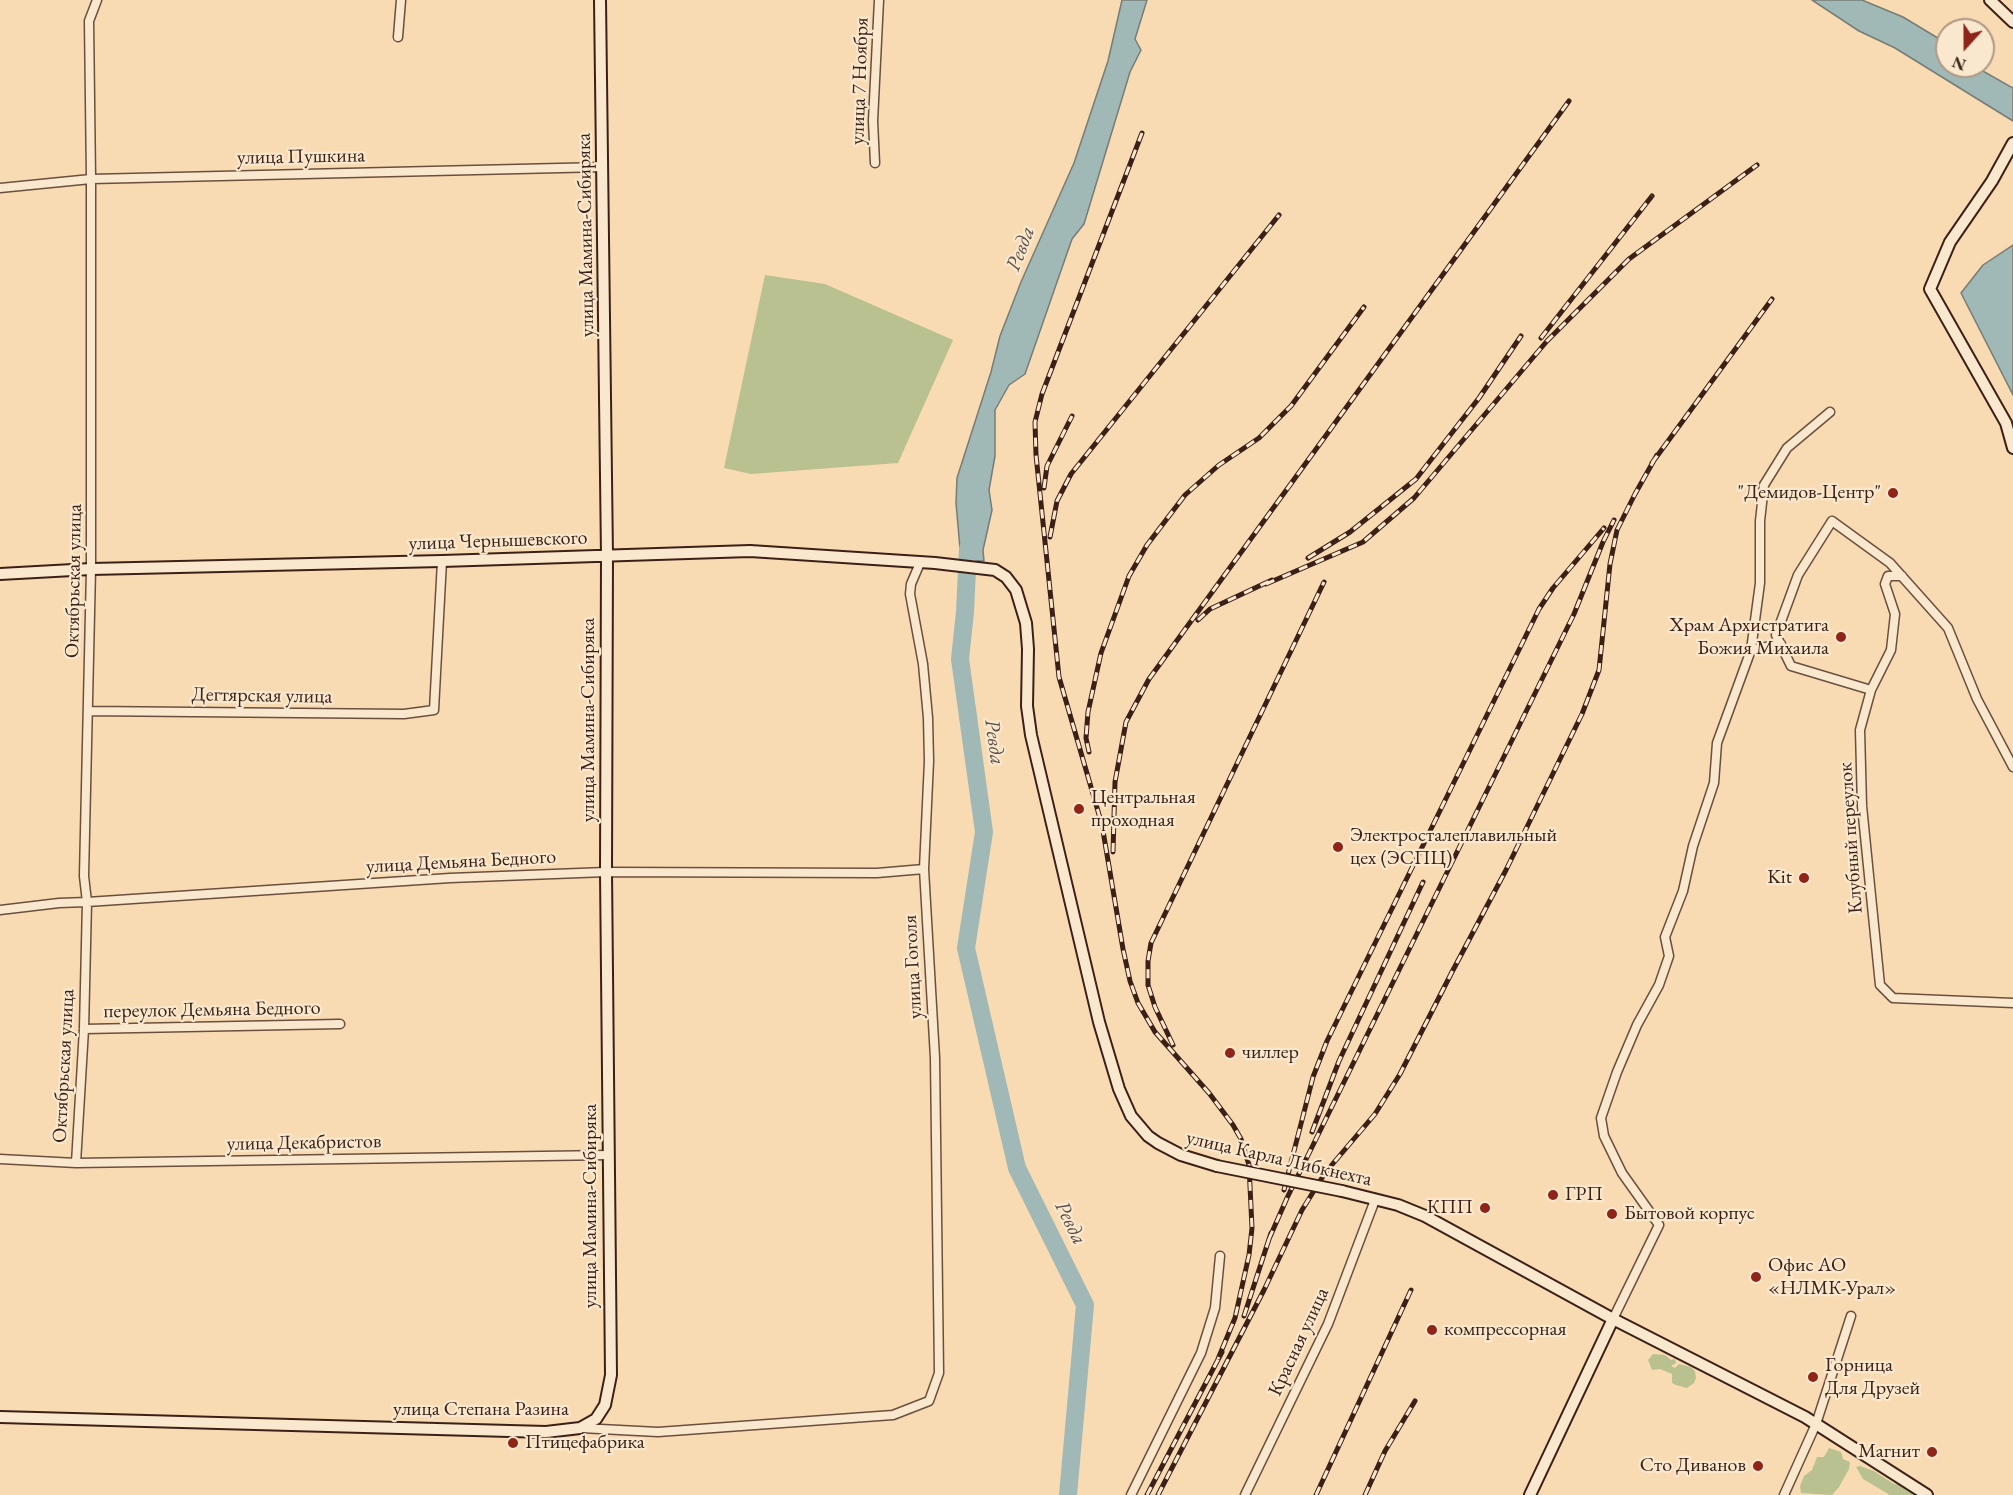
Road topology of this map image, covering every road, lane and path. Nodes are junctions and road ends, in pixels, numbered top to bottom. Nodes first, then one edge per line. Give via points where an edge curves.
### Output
1 (97, 0) edge
2 (401, 0) edge
3 (600, 0) edge
4 (879, 0) edge
5 (1990, 0) edge
6 (2013, 22) edge
7 (398, 37) dead end
8 (2013, 144) edge
9 (875, 163) dead end
10 (603, 167) junction
11 (91, 179) junction
12 (0, 188) edge
13 (1830, 412) dead end
14 (2013, 448) edge
15 (607, 556) junction
16 (442, 561) junction
17 (920, 563) junction
18 (91, 569) junction
19 (995, 570) joint
20 (0, 574) edge
21 (1902, 576) junction
22 (1781, 644) junction
23 (1751, 650) junction
24 (1871, 690) junction
25 (89, 711) junction
26 (2013, 767) edge
27 (924, 869) junction
28 (606, 872) junction
29 (87, 902) junction
30 (0, 910) edge
31 (2013, 1004) edge
32 (340, 1024) dead end
33 (84, 1029) junction
34 (609, 1155) junction
35 (0, 1160) edge
36 (76, 1163) junction
37 (1375, 1200) junction
38 (1220, 1256) dead end
39 (1851, 1316) dead end
40 (1612, 1319) junction
41 (939, 1373) joint
42 (0, 1417) edge
43 (1816, 1424) junction
44 (580, 1428) junction
45 (1131, 1495) edge
46 (1245, 1495) edge
47 (1530, 1495) edge
48 (1784, 1495) edge
49 (1927, 1495) edge

1 - 11 street, Октябрьская улица via 89,21
2 - 7 street
3 - 10 street, улица Мамина-Сибиряка
4 - 9 street, улица 7 Ноября via 873,121
5 - 6 street
8 - 14 street via 1950,242 1930,289 2006,423
10 - 11 street, улица Пушкина
10 - 15 street, улица Мамина-Сибиряка
11 - 12 street, улица Пушкина
11 - 18 street, Октябрьская улица
13 - 23 street via 1787,448 1764,485 1760,583
15 - 16 street, улица Чернышевского
15 - 17 street, улица Чернышевского via 750,551
15 - 28 street, улица Мамина-Сибиряка
16 - 18 street, улица Чернышевского
16 - 25 street, Дегтярская улица via 434,710 404,714
17 - 19 street, улица Чернышевского
17 - 27 street, улица Гоголя via 910,594 928,718
18 - 20 street, улица Чернышевского
18 - 25 street, Октябрьская улица
19 - 37 street, улица Карла Либкнехта, bridge via 1016,590 1024,616 1028,635 1030,735 1099,1022 1131,1116 1148,1136 1181,1155
21 - 22 street via 1832,521 1798,576 1776,635
21 - 24 street, Клубный переулок via 1888,576 1885,585 1895,614 1891,650
21 - 26 street via 1948,628 1977,699
22 - 23 street
22 - 24 street via 1791,666
23 - 40 street via 1718,743 1714,783 1683,891 1665,937 1669,956 1617,1072 1601,1118 1604,1136 1622,1173 1659,1225
24 - 31 street, Клубный переулок via 1860,730 1862,806 1880,985 1893,998
25 - 29 street, Октябрьская улица via 84,876
27 - 28 street, улица Демьяна Бедного via 876,873
27 - 41 street, улица Гоголя via 935,1058
28 - 29 street, улица Демьяна Бедного via 450,878
28 - 34 street, улица Мамина-Сибиряка
29 - 30 street, улица Демьяна Бедного
29 - 33 street, Октябрьская улица
32 - 33 street, переулок Демьяна Бедного
33 - 36 street, Октябрьская улица
34 - 36 street, улица Декабристов
34 - 44 street, улица Мамина-Сибиряка via 608,1396 596,1419
35 - 36 street, улица Декабристов
37 - 40 street, улица Карла Либкнехта via 1425,1216
37 - 46 street, Красная улица via 1328,1324
38 - 45 street via 1215,1308 1201,1353
39 - 43 street
40 - 43 street, улица Карла Либкнехта
40 - 47 street
41 - 44 street, улица Степана Разина via 929,1401 893,1416 658,1432
42 - 44 street, улица Степана Разина via 546,1432
43 - 48 street
43 - 49 street, улица Карла Либкнехта

